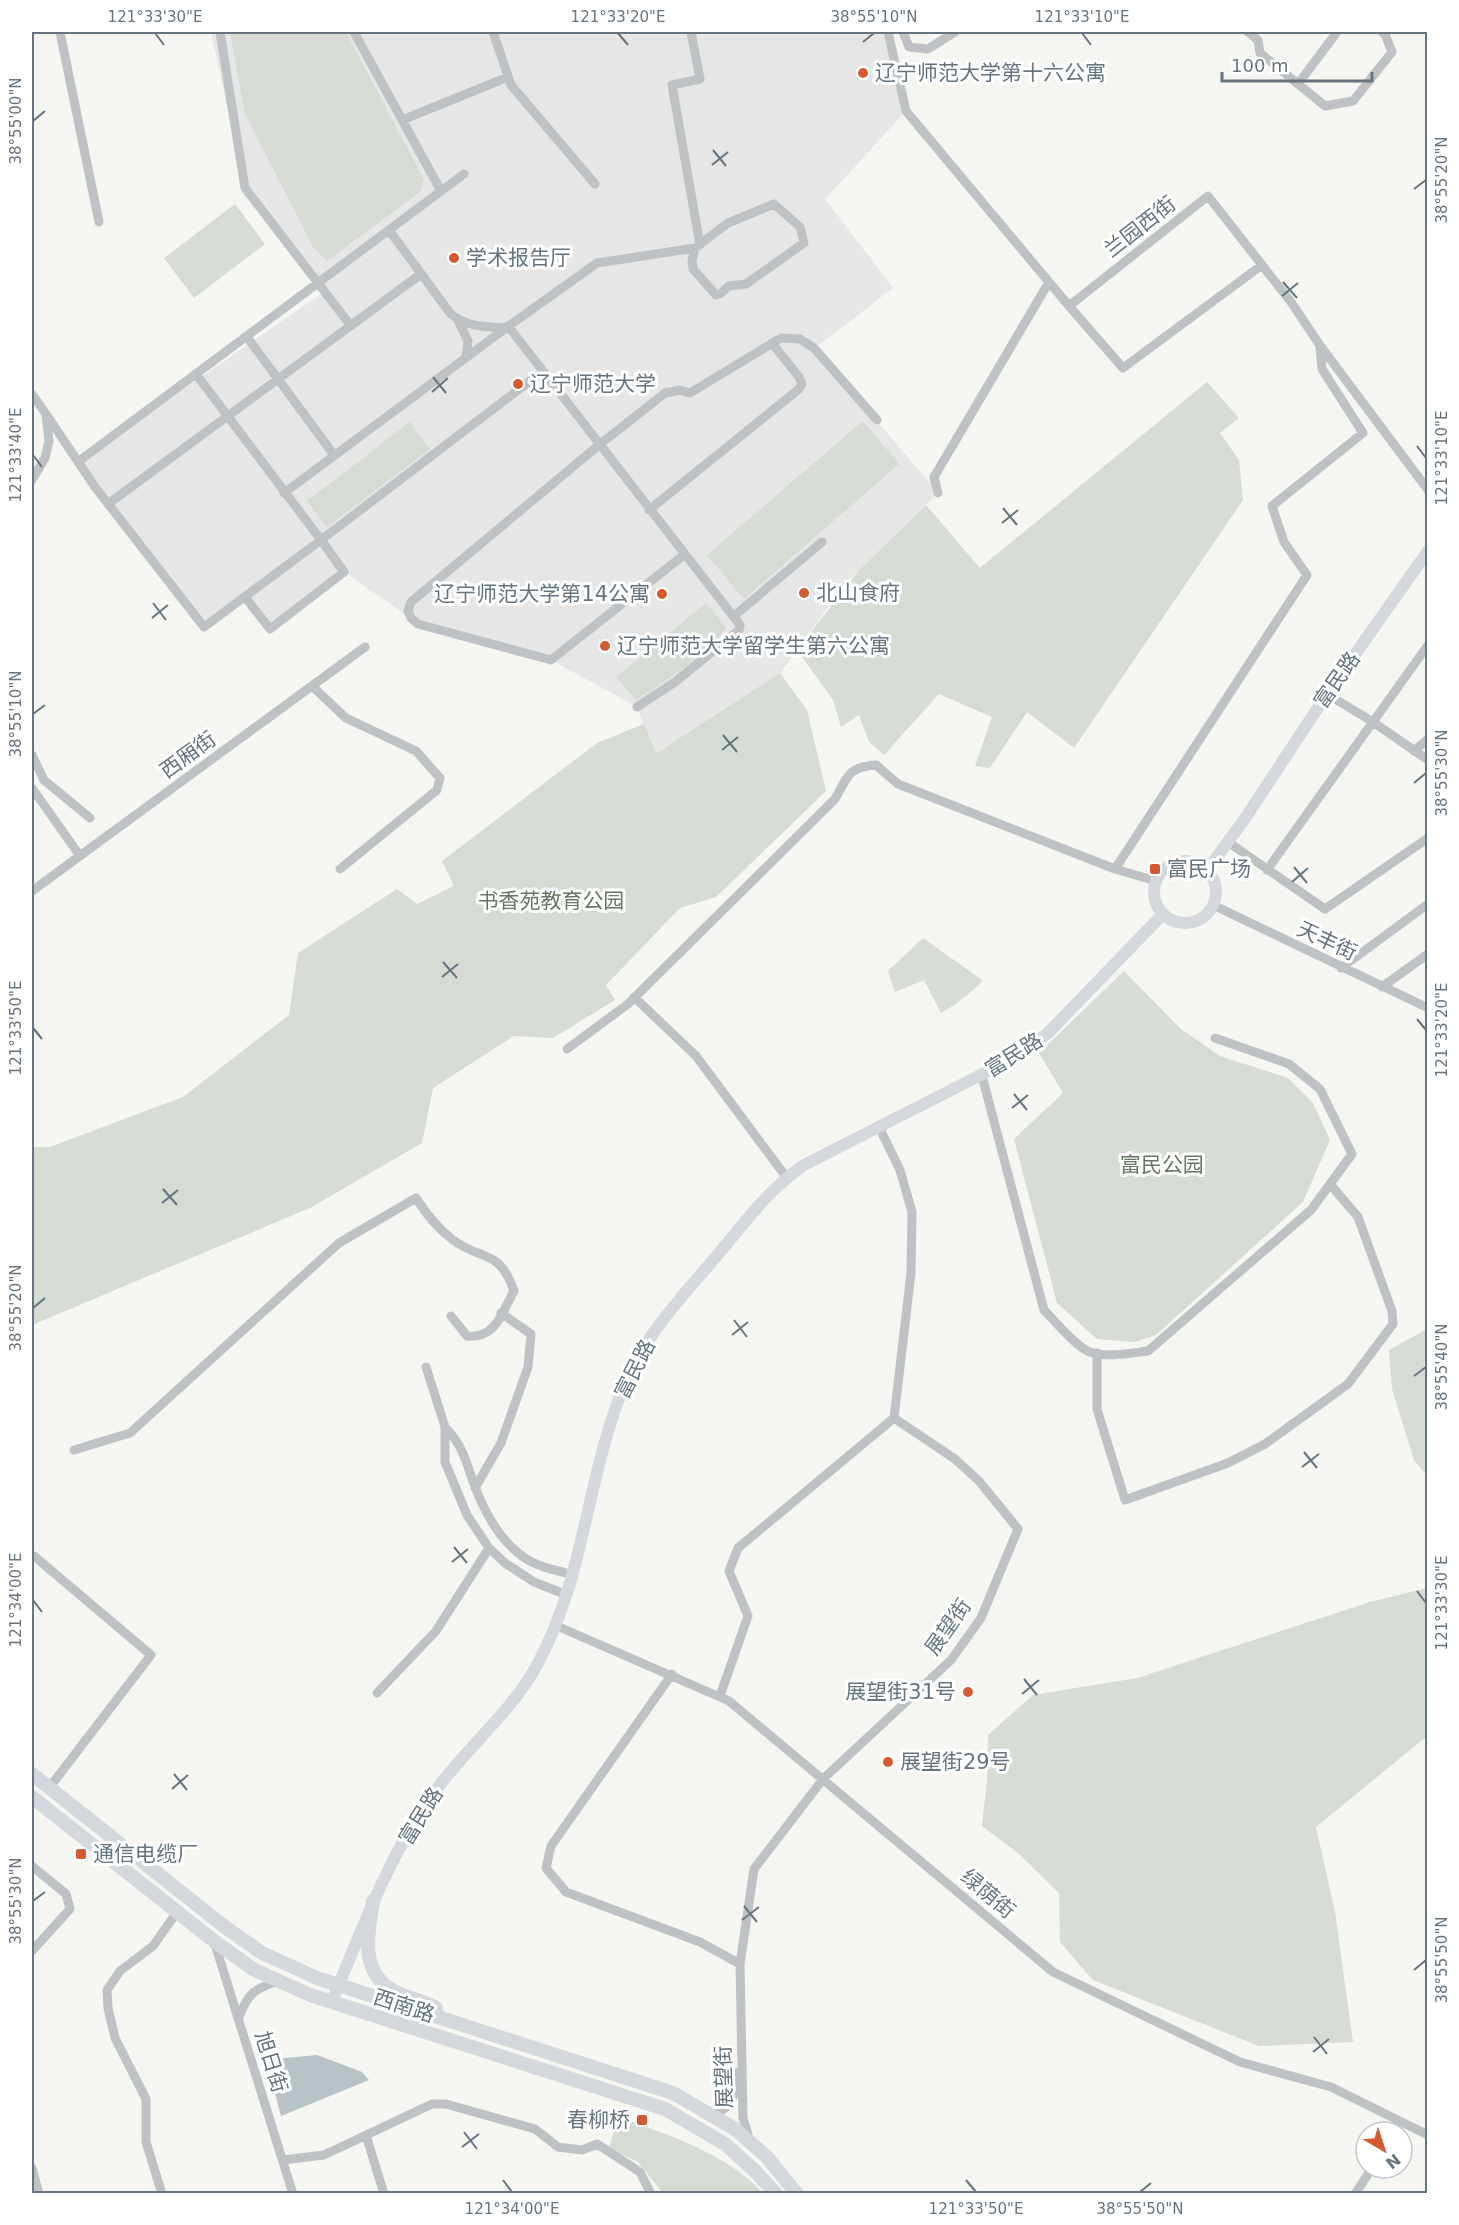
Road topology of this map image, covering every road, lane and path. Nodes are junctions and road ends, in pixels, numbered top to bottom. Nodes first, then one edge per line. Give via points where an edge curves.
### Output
1 (60, 32) edge
2 (219, 32) edge
3 (354, 32) edge
4 (493, 32) edge
5 (691, 32) edge
6 (888, 32) edge
7 (903, 32) edge
8 (955, 32) edge
9 (1248, 32) edge
10 (1264, 32) edge
11 (1337, 32) edge
12 (1382, 32) edge
13 (1258, 40) junction
14 (508, 77) junction
15 (1298, 84) junction
16 (402, 120) junction
17 (464, 174) dead end
18 (595, 184) dead end
19 (441, 192) junction
20 (99, 222) dead end
21 (389, 230) junction
22 (698, 246) junction
23 (1262, 265) junction
24 (421, 274) junction
25 (1048, 282) junction
26 (318, 283) junction
27 (1069, 306) junction
28 (458, 320) junction
29 (351, 326) junction
30 (507, 327) junction
31 (247, 337) junction
32 (772, 343) junction
33 (1319, 344) junction
34 (466, 357) junction
35 (543, 371) junction
36 (196, 374) junction
37 (280, 380) junction
38 (32, 394) edge
39 (46, 414) junction
40 (228, 417) junction
41 (877, 420) dead end
42 (599, 445) junction
43 (334, 455) junction
44 (79, 461) junction
45 (32, 480) edge
46 (1428, 490) edge
47 (284, 493) junction
48 (938, 493) dead end
49 (108, 504) junction
50 (649, 510) junction
51 (321, 540) junction
52 (822, 542) dead end
53 (1428, 551) edge
54 (685, 554) junction
55 (245, 597) junction
56 (735, 616) junction
57 (1428, 645) edge
58 (365, 647) dead end
59 (312, 686) junction
60 (1327, 694) junction
61 (637, 707) dead end
62 (1373, 722) junction
63 (1428, 739) edge
64 (1414, 751) junction
65 (32, 755) edge
66 (1428, 760) edge
67 (32, 788) edge
68 (90, 818) dead end
69 (1428, 838) edge
70 (1228, 842) junction
71 (80, 856) junction
72 (340, 869) dead end
73 (1115, 869) junction
74 (1207, 870) junction
75 (1267, 870) junction
76 (1156, 881) junction
77 (32, 891) edge
78 (1428, 904) edge
79 (1213, 905) junction
80 (1163, 914) junction
81 (1428, 954) edge
82 (1341, 968) junction
83 (1382, 987) junction
84 (634, 997) junction
85 (1428, 1008) edge
86 (1215, 1038) dead end
87 (567, 1049) dead end
88 (982, 1076) junction
89 (879, 1127) junction
90 (787, 1178) junction
91 (1330, 1184) junction
92 (501, 1313) junction
93 (451, 1316) dead end
94 (1097, 1353) junction
95 (426, 1367) dead end
96 (894, 1418) junction
97 (445, 1427) junction
98 (74, 1450) dead end
99 (475, 1488) junction
100 (489, 1548) junction
101 (34, 1556) dead end
102 (573, 1575) junction
103 (567, 1595) junction
104 (557, 1626) junction
105 (672, 1674) junction
106 (377, 1693) dead end
107 (720, 1696) junction
108 (32, 1774) edge
109 (823, 1779) junction
110 (49, 1788) junction
111 (32, 1797) edge
112 (32, 1866) edge
113 (374, 1901) junction
114 (177, 1912) junction
115 (214, 1941) junction
116 (32, 1951) edge
117 (740, 1964) junction
118 (278, 1981) junction
119 (339, 1985) junction
120 (332, 2001) junction
121 (238, 2019) junction
122 (463, 2025) junction
123 (741, 2046) junction
124 (707, 2113) junction
125 (1386, 2120) edge
126 (366, 2135) junction
127 (751, 2143) junction
128 (283, 2160) junction
129 (32, 2168) edge
130 (1364, 2180) edge
131 (39, 2193) edge
132 (162, 2193) edge
133 (293, 2193) edge
134 (384, 2193) edge
135 (651, 2193) edge
136 (776, 2193) edge
137 (797, 2193) edge
138 (1355, 2193) edge

1 - 20 street
2 - 26 street via 245,188
3 - 16 street
4 - 14 street
5 - 22 street via 700,79 672,85
6 - 25 street via 906,111
7 - 8 street via 909,47 928,49
9 - 13 street
10 - 13 street
11 - 15 street
12 - 15 street via 1392,52 1353,101 1325,106
13 - 15 street via 1260,53
14 - 16 street
14 - 18 street via 511,86
16 - 19 street
17 - 19 street
19 - 21 street
21 - 24 street
21 - 26 street
22 - 22 street via 728,223 774,204 800,227 804,243 746,284 729,286 716,295 693,269
22 - 30 street via 597,263
23 - 27 street via 1123,368
23 - 27 street, 兰园西街 via 1208,196
23 - 33 street, 兰园西街
24 - 28 street
24 - 29 street
25 - 27 street
25 - 48 street via 934,477
26 - 29 street
26 - 31 street
28 - 30 street via 482,327
28 - 34 street via 468,341
29 - 37 street
30 - 34 street
30 - 35 street
31 - 36 street
31 - 37 street
32 - 41 street via 781,338 800,339 814,348
32 - 42 street via 690,393 665,393
32 - 50 street via 799,377 799,389
33 - 46 street, 兰园西街
33 - 73 street via 1322,369 1363,433 1272,506 1284,542 1307,575
34 - 43 street
35 - 42 street
35 - 51 street
36 - 40 street
36 - 44 street
37 - 40 street
37 - 43 street
38 - 39 street
39 - 44 street
39 - 45 street via 49,441 45,458
40 - 47 street
40 - 49 street
42 - 50 street
42 - 54 street via 411,602 411,618 418,624 551,660
43 - 47 street
44 - 49 street
47 - 51 street
49 - 55 street via 204,627
50 - 54 street
51 - 55 street
51 - 55 street via 344,572 270,629
52 - 56 street
53 - 60 street, 富民路
54 - 56 street
56 - 61 street via 739,630
57 - 62 street
58 - 59 street, 西厢街
59 - 71 street, 西厢街
59 - 72 street via 346,718 416,751 440,778 437,790
60 - 62 street
60 - 70 street, 富民路
62 - 64 street
62 - 75 street
63 - 64 street
64 - 66 street
65 - 68 street via 44,780
67 - 71 street
69 - 75 street via 1325,909
70 - 74 street, 富民路
70 - 75 street
71 - 77 street, 西厢街
73 - 76 street
73 - 84 street via 898,784 876,765 859,766 835,799
74 - 76 street via 1194,862 1176,862 1160,873
74 - 79 street via 1215,884
76 - 80 street via 1154,899
78 - 82 street
79 - 80 street via 1190,923 1180,923
79 - 82 street, 天丰街
80 - 88 street, 富民路 via 1048,1033
81 - 83 street
82 - 83 street, 天丰街
83 - 85 street, 天丰街
84 - 87 street
84 - 90 street via 696,1056
86 - 91 street via 1289,1064 1320,1089 1352,1155
88 - 89 street, 富民路
88 - 94 street via 1044,1310 1089,1352
89 - 90 street, 富民路
89 - 96 street via 900,1170 912,1212 911,1273
90 - 102 street, 富民路 via 758,1206 648,1340 633,1366 606,1438
91 - 94 street via 1311,1210 1148,1351
91 - 94 street via 1358,1217 1392,1311 1393,1324 1339,1391 1265,1444 1228,1463 1125,1500 1097,1409
92 - 93 street via 490,1332 479,1337 467,1336
92 - 98 street via 514,1291 509,1274 498,1262 455,1242 431,1222 416,1198 339,1243 130,1433
92 - 99 street via 531,1334 528,1367 501,1443
95 - 97 street
96 - 107 street via 738,1548 729,1571 748,1616
96 - 109 street, 展望街 via 955,1459 979,1481 1018,1529 981,1618 951,1660
97 - 99 street via 459,1442
97 - 100 street via 445,1462 467,1515
99 - 102 street via 482,1507 514,1551 534,1563
100 - 103 street via 534,1582
100 - 106 street via 436,1631
101 - 110 street via 151,1655
102 - 103 street, 富民路
103 - 104 street, 富民路
104 - 105 street, 绿荫街
104 - 113 street, 富民路 via 522,1688 430,1798
105 - 107 street, 绿荫街
105 - 117 street via 552,1846 546,1868 566,1892 700,1942
107 - 109 street, 绿荫街
108 - 110 main road, 西南路
109 - 117 street, 展望街 via 754,1869
109 - 125 street, 绿荫街 via 1053,1972 1240,2062 1331,2087
110 - 119 main road, 西南路 via 262,1953
111 - 114 main road, 西南路
112 - 116 street via 66,1894 70,1909
113 - 119 street, 富民路
113 - 122 main road via 367,1955 375,1975 392,1989 429,2004
114 - 115 main road, 西南路
114 - 132 street via 153,1946 120,1971 107,1990 115,2038 146,2099 146,2142
115 - 118 main road, 西南路 via 253,1969
115 - 121 street, 旭日街
117 - 123 street, 展望街
118 - 120 main road, 西南路
118 - 121 street via 259,1987 246,1999
119 - 120 street, 富民路
119 - 122 main road, 西南路
120 - 136 main road, 西南路 via 665,2109 725,2144
121 - 128 street, 旭日街
122 - 124 main road, 西南路 via 673,2093
123 - 124 street via 728,2108 721,2113
123 - 127 street, 展望街 via 743,2118
124 - 127 main road, 西南路
126 - 128 street via 324,2155
126 - 134 street
126 - 135 street via 432,2104 446,2104 535,2129 558,2146 582,2150 597,2144 640,2172
127 - 137 main road, 西南路
128 - 133 street, 旭日街
129 - 131 street
130 - 138 street

